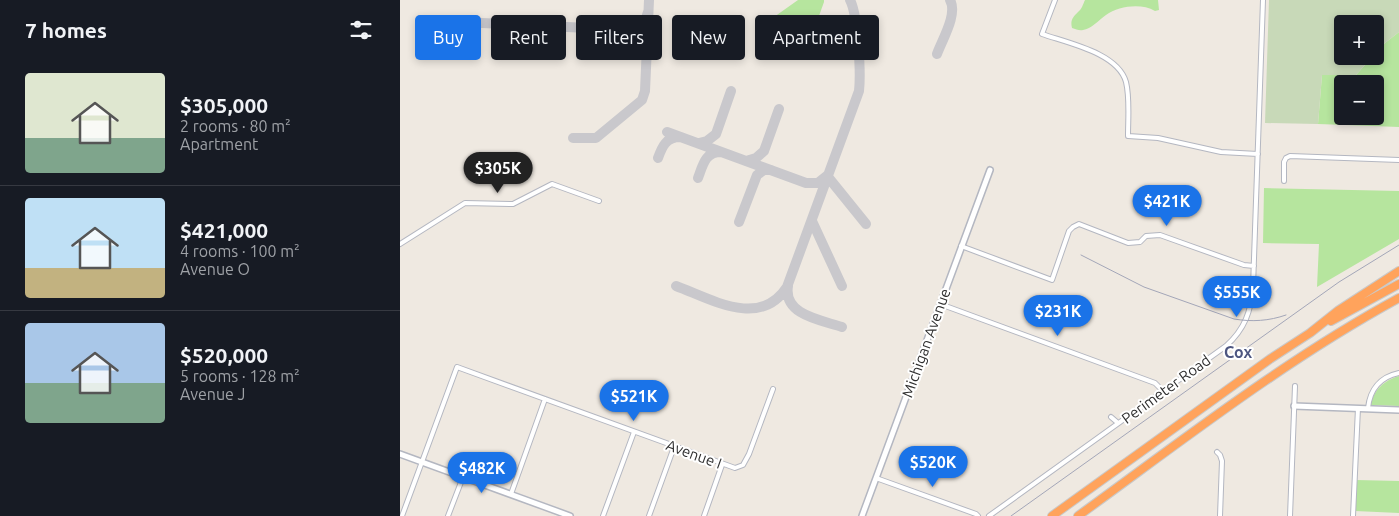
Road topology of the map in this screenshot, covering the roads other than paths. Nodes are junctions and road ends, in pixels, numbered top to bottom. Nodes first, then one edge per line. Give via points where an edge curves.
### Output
1 (1055, 0) edge
2 (1263, 0) edge
3 (1258, 154) junction
4 (1399, 160) edge
5 (990, 170) dead end
6 (1284, 182) dead end
7 (599, 201) dead end
8 (400, 244) edge
9 (961, 246) junction
10 (1254, 266) junction
11 (1399, 271) edge
12 (1399, 284) edge
13 (1399, 298) edge
14 (940, 304) junction
15 (1399, 304) edge
16 (1371, 314) junction
17 (1310, 333) junction
18 (1399, 373) edge
19 (1295, 386) dead end
20 (772, 389) dead end
21 (1163, 390) junction
22 (545, 399) junction
23 (1294, 406) junction
24 (1358, 408) junction
25 (1368, 408) junction
26 (1399, 410) edge
27 (1111, 417) dead end
28 (1118, 423) junction
29 (634, 432) junction
30 (674, 447) junction
31 (1217, 452) dead end
32 (400, 454) edge
33 (422, 462) junction
34 (722, 465) junction
35 (463, 477) junction
36 (876, 478) junction
37 (511, 494) junction
38 (558, 514) edge
39 (402, 516) edge
40 (448, 516) edge
41 (570, 516) edge
42 (603, 516) edge
43 (649, 516) edge
44 (704, 516) edge
45 (862, 516) edge
46 (978, 516) edge
47 (989, 516) edge
48 (1052, 516) edge
49 (1078, 516) edge
50 (1220, 516) edge
51 (1290, 516) edge
52 (1353, 516) edge

1 - 3 street via 1042,34 1096,53 1115,64 1127,87 1128,136 1158,138 1221,152
2 - 3 street, Perimeter Road
3 - 10 street, Perimeter Road
4 - 6 street via 1290,156 1284,162
5 - 9 street, Michigan Avenue
7 - 8 street via 552,184 513,204 465,203
9 - 10 street via 1052,280 1069,231 1079,224 1128,243 1160,235
9 - 14 street, Michigan Avenue
10 - 21 street, Perimeter Road via 1249,314 1238,335
11 - 17 highway
12 - 17 highway
13 - 16 highway
14 - 21 street via 1155,383
14 - 36 street, Michigan Avenue
15 - 16 highway
16 - 49 highway via 1276,373
17 - 48 highway via 1270,358
18 - 25 street via 1377,385 1370,395
19 - 23 street
20 - 34 street, Avenue I via 743,465 735,468
21 - 28 street, Perimeter Road
22 - 29 street, Avenue I
22 - 33 street, Avenue I via 457,367
22 - 37 street
23 - 24 street
23 - 51 street
24 - 25 street
24 - 52 street
25 - 26 street
27 - 28 street
28 - 47 street, Perimeter Road
29 - 30 street, Avenue I
29 - 42 street
30 - 34 street, Avenue I
30 - 43 street
31 - 50 street via 1222,461
32 - 33 street
33 - 35 street
33 - 39 street
34 - 44 street
35 - 37 street
35 - 40 street
36 - 45 street, Michigan Avenue
36 - 46 street
37 - 38 street
38 - 41 street

